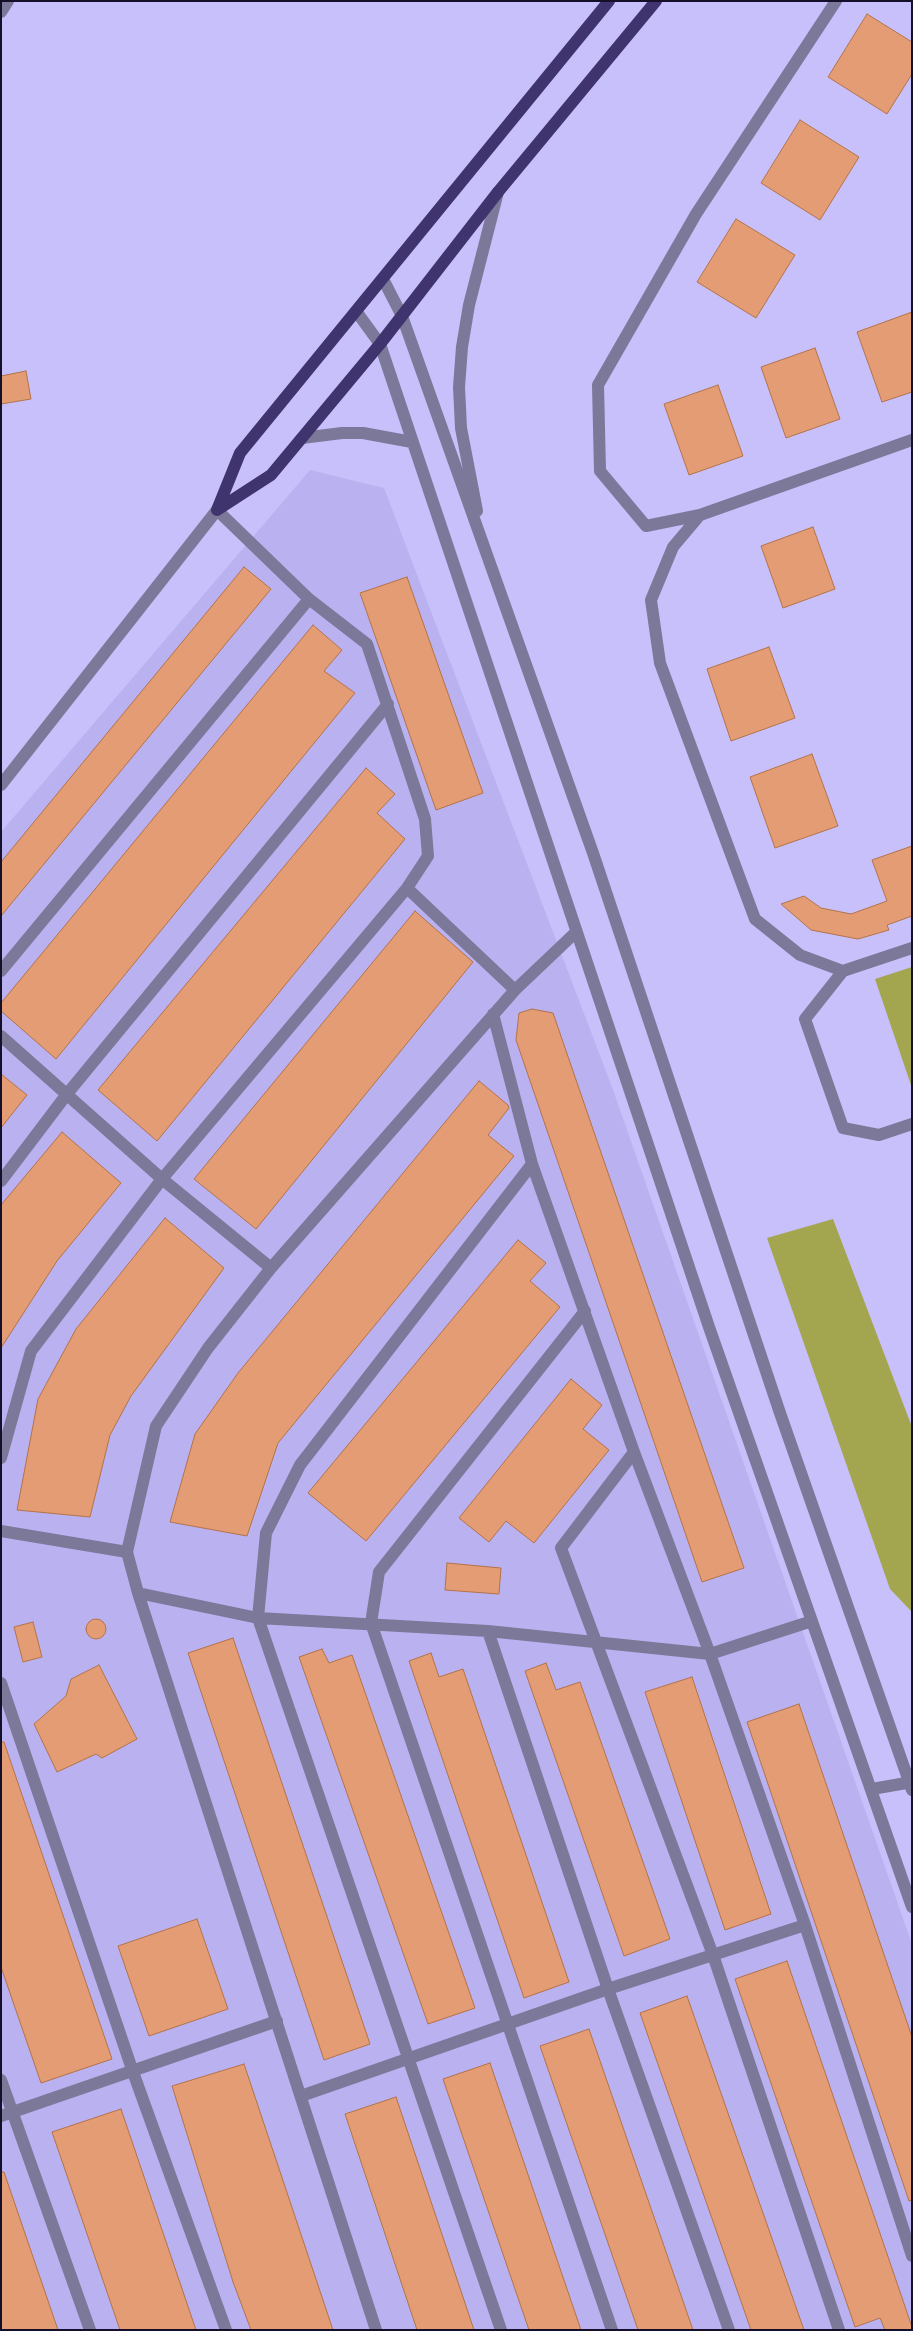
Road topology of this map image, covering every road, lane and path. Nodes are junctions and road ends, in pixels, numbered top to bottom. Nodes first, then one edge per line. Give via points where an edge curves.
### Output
1 (8, 1) edge
2 (609, 1) edge
3 (656, 1) edge
4 (836, 1) edge
5 (1, 12) edge
6 (498, 192) junction
7 (383, 278) junction
8 (356, 311) junction
9 (402, 316) junction
10 (380, 344) junction
11 (302, 438) junction
12 (912, 440) edge
13 (412, 442) junction
14 (217, 510) junction
15 (700, 515) junction
16 (486, 555) junction
17 (309, 600) junction
18 (388, 704) junction
19 (1, 785) edge
20 (407, 888) junction
21 (576, 932) junction
22 (912, 948) edge
23 (1, 971) edge
24 (844, 972) junction
25 (515, 990) junction
26 (493, 1014) junction
27 (1, 1036) edge
28 (67, 1094) junction
29 (912, 1124) edge
30 (532, 1164) junction
31 (162, 1179) junction
32 (1, 1180) edge
33 (271, 1268) junction
34 (586, 1311) junction
35 (634, 1452) junction
36 (1, 1458) edge
37 (1, 1531) edge
38 (127, 1552) junction
39 (138, 1593) junction
40 (258, 1618) junction
41 (812, 1621) junction
42 (371, 1623) junction
43 (488, 1631) junction
44 (596, 1644) junction
45 (710, 1654) junction
46 (1, 1683) edge
47 (911, 1785) edge
48 (872, 1789) junction
49 (912, 1907) edge
50 (805, 1925) junction
51 (713, 1955) junction
52 (608, 1989) junction
53 (277, 2021) junction
54 (508, 2024) junction
55 (406, 2058) junction
56 (133, 2072) junction
57 (1, 2080) edge
58 (301, 2096) junction
59 (7, 2114) edge
60 (912, 2256) edge
61 (90, 2330) edge
62 (226, 2330) edge
63 (376, 2330) edge
64 (501, 2330) edge
65 (612, 2330) edge
66 (728, 2330) edge
67 (839, 2330) edge

1 - 5 street
2 - 7 main road
3 - 6 main road
4 - 15 street via 696,214 598,385 600,471 646,526
6 - 9 main road
6 - 16 street via 469,304 459,386 461,428
7 - 8 main road
7 - 9 street
8 - 10 street
8 - 14 main road via 240,453
9 - 10 main road
9 - 16 street
10 - 11 main road
10 - 13 street
11 - 13 street via 363,433
11 - 14 main road via 271,475
12 - 15 street
13 - 21 street
14 - 17 street
14 - 19 street
15 - 24 street via 674,548 651,600 660,663 754,919 800,955
16 - 47 street via 593,853 780,1413
17 - 18 street via 367,644
17 - 23 street
18 - 20 street via 426,828 428,856
18 - 28 street
20 - 25 street
20 - 31 street
21 - 25 street
21 - 41 street
22 - 24 street
24 - 29 street via 806,1019 843,1128 879,1135
25 - 26 street
26 - 30 street
26 - 33 street
27 - 28 street
28 - 31 street
28 - 32 street
30 - 34 street
30 - 40 street via 300,1465 266,1533
31 - 33 street
31 - 36 street via 31,1351
33 - 38 street via 208,1348 156,1426
34 - 35 street
34 - 42 street via 379,1572
35 - 44 street via 561,1548
35 - 45 street
37 - 38 street
38 - 39 street
39 - 40 street
39 - 53 street
40 - 42 street
40 - 55 street
41 - 45 street
41 - 48 street
42 - 43 street
42 - 54 street
43 - 44 street
43 - 52 street
44 - 45 street
44 - 51 street
45 - 50 street
46 - 56 street
47 - 48 street
48 - 49 street
50 - 51 street
50 - 60 street
51 - 52 street
51 - 67 street
52 - 54 street
52 - 66 street
53 - 56 street
53 - 58 street
54 - 55 street
54 - 65 street
55 - 58 street
55 - 64 street
56 - 59 street
56 - 62 street
57 - 59 street
58 - 63 street
59 - 61 street

